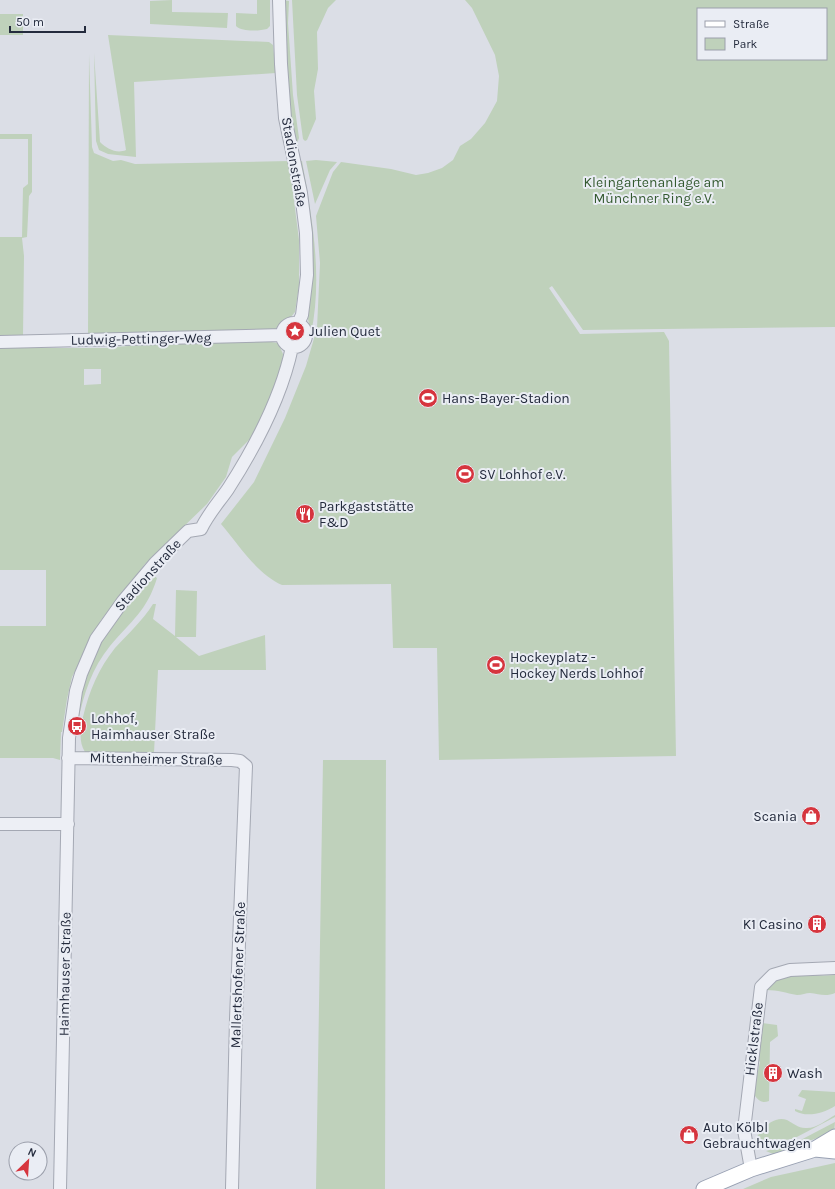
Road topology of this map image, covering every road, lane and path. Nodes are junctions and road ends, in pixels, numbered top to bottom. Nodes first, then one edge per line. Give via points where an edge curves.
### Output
1 (279, 0) edge
2 (298, 324) junction
3 (282, 335) junction
4 (0, 342) edge
5 (292, 347) junction
6 (68, 758) junction
7 (244, 763) joint
8 (0, 824) edge
9 (68, 824) junction
10 (835, 968) edge
11 (835, 1137) edge
12 (815, 1149) junction
13 (835, 1151) edge
14 (752, 1169) junction
15 (60, 1189) edge
16 (232, 1189) edge
17 (704, 1189) edge

1 - 2 street, Stadionstraße via 285,118 301,193 306,233 306,275 302,315
2 - 3 street via 287,325
2 - 5 street via 303,328 305,337 300,345
3 - 4 street, Ludwig-Pettinger-Weg
3 - 5 street via 284,341
5 - 6 street, Stadionstraße via 287,369 267,418 228,489 201,529 188,531 155,563 96,639 76,691 69,732
6 - 7 street, Mittenheimer Straße via 232,760
6 - 9 street, Haimhauser Straße
7 - 16 street, Mallertshofener Straße via 247,770 236,1012
8 - 9 street
9 - 15 street, Haimhauser Straße
10 - 14 street, Hicklstraße via 790,970 773,975 761,986 744,1130
11 - 12 main road
12 - 13 main road
12 - 14 main road
14 - 17 main road

